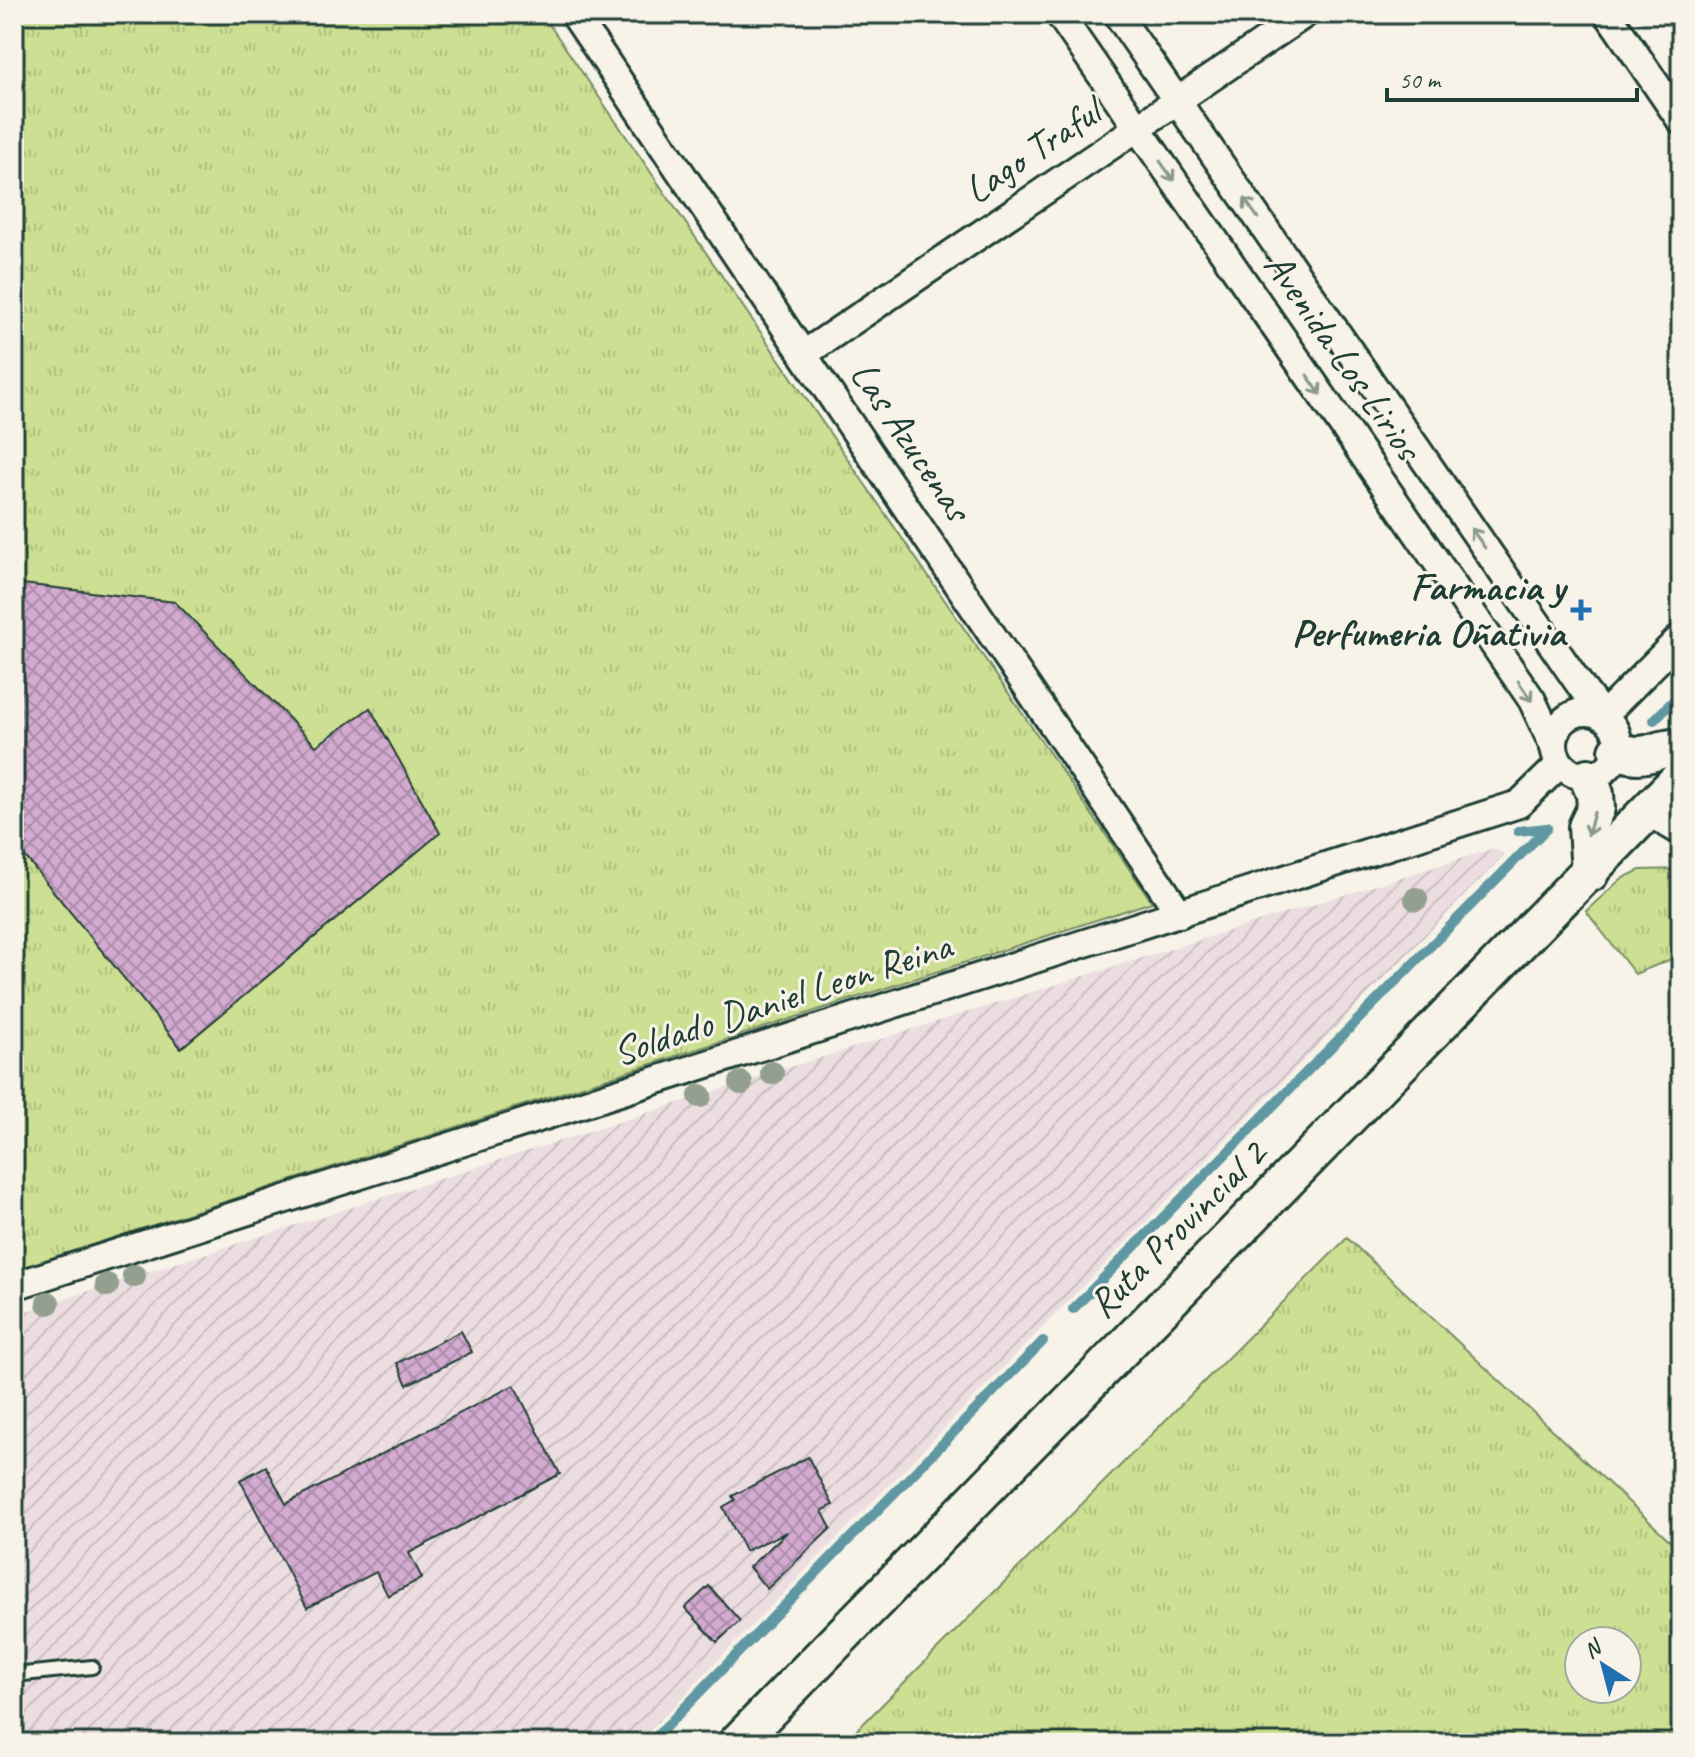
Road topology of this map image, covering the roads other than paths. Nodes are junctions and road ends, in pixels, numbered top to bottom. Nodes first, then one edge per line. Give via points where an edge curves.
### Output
1 (574, 14) edge
2 (1059, 14) edge
3 (1117, 14) edge
4 (1305, 14) edge
5 (1608, 14) edge
6 (1177, 101) junction
7 (1681, 121) edge
8 (1137, 127) junction
9 (804, 354) junction
10 (1681, 637) edge
11 (1603, 716) junction
12 (1681, 748) edge
13 (1618, 751) junction
14 (1567, 763) junction
15 (1681, 777) edge
16 (1666, 817) edge
17 (1590, 873) junction
18 (1180, 914) junction
19 (14, 1286) edge
20 (92, 1667) dead end
21 (14, 1675) edge
22 (737, 1743) edge

1 - 9 street, Las Azucenas
2 - 8 street, Avenida Los Lirios
3 - 6 street, Avenida Los Lirios
4 - 6 street, Lago Traful
5 - 7 street
6 - 8 street, Lago Traful
11 -> 6 street, Avenida Los Lirios
8 - 9 street, Lago Traful
8 -> 14 street, Avenida Los Lirios via 1532,700
9 - 18 street, Las Azucenas
10 - 11 street
11 - 13 street via 1616,731
11 - 14 street via 1583,712 1565,719 1554,737
12 - 13 main road via 1634,757
13 - 14 street via 1607,769
14 -> 17 main road via 1595,794 1596,808 1587,827
14 - 18 street, Soldado Daniel Leon Reina via 1519,804
15 - 16 main road, Ruta Provincial 2
16 - 17 main road, Ruta Provincial 2
17 - 22 main road, Ruta Provincial 2
18 - 19 street, Soldado Daniel Leon Reina
20 - 21 lane

